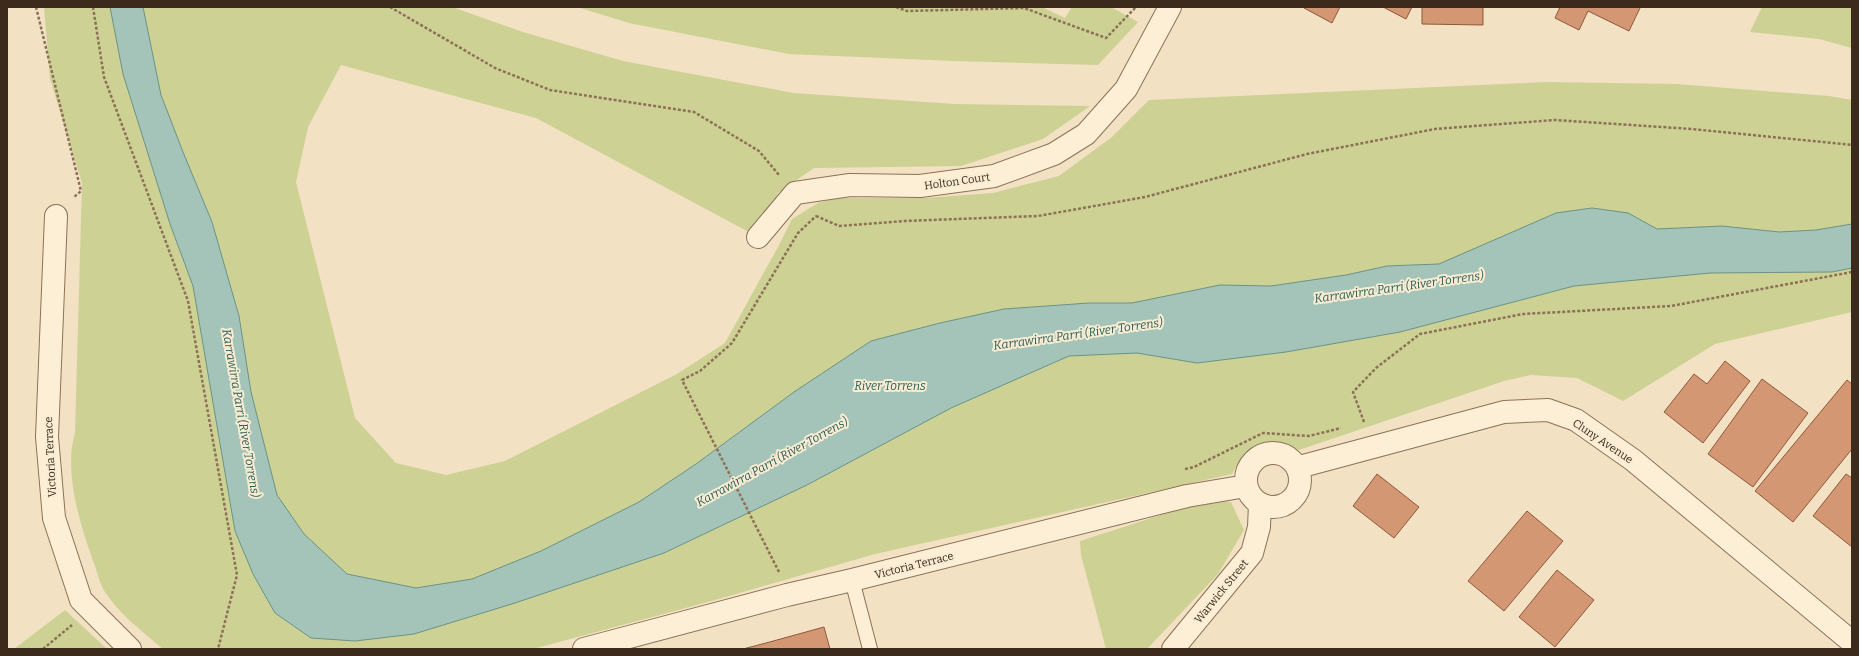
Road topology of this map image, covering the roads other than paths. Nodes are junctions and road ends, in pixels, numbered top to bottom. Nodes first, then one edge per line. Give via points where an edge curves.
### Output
1 (1170, 7) edge
2 (56, 216) road end
3 (758, 237) dead end
4 (1299, 467) junction
5 (1246, 486) junction
6 (1260, 504) junction
7 (852, 580) junction
8 (1852, 642) edge
9 (130, 649) edge
10 (584, 649) edge
11 (870, 649) edge
12 (1173, 649) edge

1 - 3 street, Holton Court via 1126,89 1086,134 1054,154 994,176 920,186 850,185 794,193
2 - 9 street, Victoria Terrace via 47,437 54,518 81,600
4 - 5 street via 1283,454 1264,453 1255,458 1249,466 1245,476
4 - 6 street via 1299,489 1290,502 1276,507
4 - 8 street, Cluny Avenue via 1504,412 1548,410 1576,420 1632,460
5 - 6 street via 1252,498
5 - 7 street, Victoria Terrace via 1187,496
6 - 12 street, Warwick Street via 1259,527 1252,553
7 - 10 street, Victoria Terrace
7 - 11 lane

